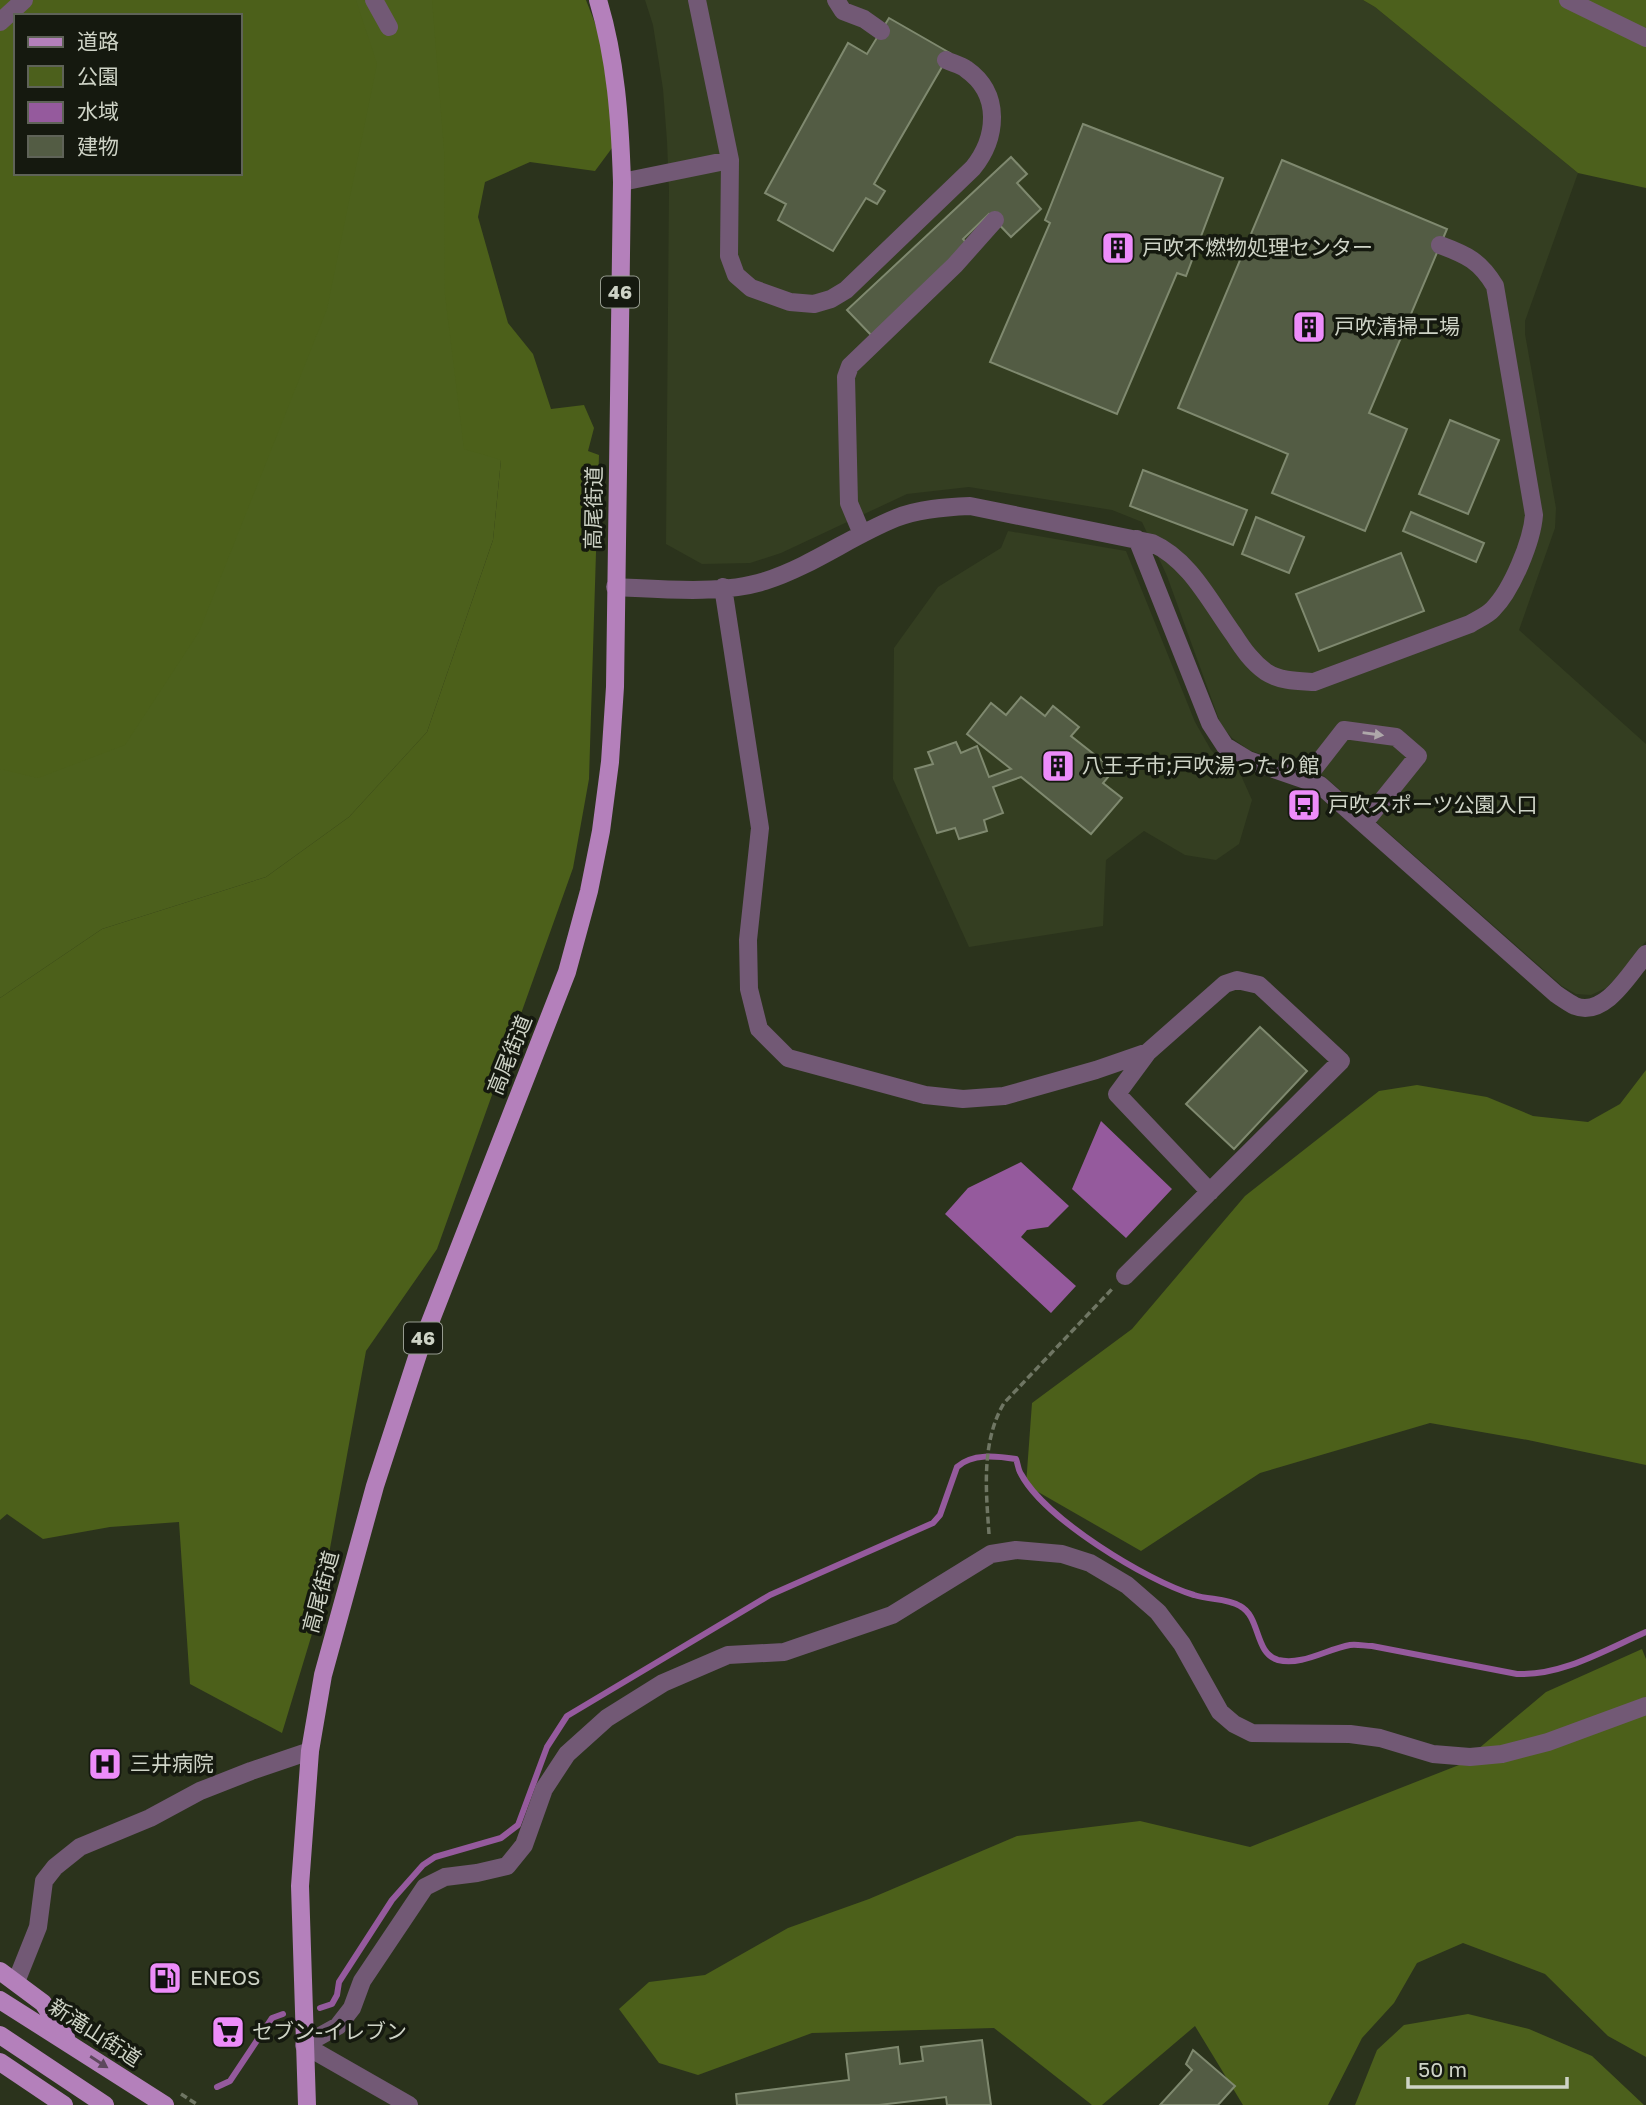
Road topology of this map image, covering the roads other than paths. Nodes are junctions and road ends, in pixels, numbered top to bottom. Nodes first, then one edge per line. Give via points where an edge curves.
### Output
1 (24, 0) edge
2 (374, 0) edge
3 (598, 0) edge
4 (697, 0) edge
5 (836, 0) edge
6 (1568, 0) edge
7 (0, 22) edge
8 (388, 27) dead end
9 (881, 31) dead end
10 (1646, 38) edge
11 (946, 60) dead end
12 (730, 160) junction
13 (621, 182) junction
14 (995, 220) dead end
15 (1440, 245) dead end
16 (862, 534) junction
17 (1137, 539) junction
18 (615, 587) junction
19 (723, 587) junction
20 (1305, 780) junction
21 (1364, 823) junction
22 (1646, 954) edge
23 (1148, 1052) junction
24 (1210, 1192) junction
25 (1125, 1276) road end
26 (1646, 1706) edge
27 (310, 1751) junction
28 (0, 1971) edge
29 (16, 1982) junction
30 (0, 2000) edge
31 (0, 2035) edge
32 (70, 2042) junction
33 (304, 2045) junction
34 (0, 2062) edge
35 (305, 2102) edge
36 (64, 2105) edge
37 (105, 2105) edge
38 (165, 2105) edge
39 (409, 2105) edge

1 - 7 street
2 - 8 street
3 - 13 main road, 高尾街道 / 46 via 618,99
4 - 12 street
5 - 9 street via 843,11
6 - 10 street
11 - 12 street via 966,68 986,92 992,121 984,154 846,290 831,299 790,302 751,288 736,275 729,256
12 - 13 street
13 - 18 main road, 高尾街道 / 46
14 - 16 street via 850,366 846,377 849,503
15 - 17 street via 1472,258 1494,286 1533,500 1533,530 1510,584 1492,611 1470,624 1323,679 1290,681 1267,673 1250,658 1169,550
16 - 17 street via 898,517 970,506
16 - 19 street via 800,568 762,582
17 - 20 street via 1210,723 1226,746 1248,760
18 - 19 street
18 - 27 main road, 高尾街道 / 46 via 610,762 583,917 567,972 405,1392 336,1623
19 - 23 street via 760,828 748,940 749,989 759,1029 788,1058 925,1095 963,1099 1004,1096
20 - 21 street via 1320,785
20 -> 21 street via 1344,730 1396,737 1418,756
21 - 22 street via 1556,994 1577,1007 1598,1006
23 - 24 street via 1117,1094
23 - 24 street via 1225,984 1237,980 1259,985 1341,1061
24 - 25 street
26 - 33 street via 1548,1742 1470,1757 1433,1754 1350,1734 1252,1733 1220,1712 1182,1644 1158,1612 1127,1585 1090,1563 1062,1554 1016,1550 991,1554 892,1615 784,1652 729,1655 663,1683 607,1718 567,1754 544,1789 524,1844 507,1866 445,1877 425,1887 362,1981 352,2008 338,2026
27 - 29 street via 200,1791 80,1847 44,1881 38,1927
27 - 33 main road, 高尾街道 / 46 via 299,1886
28 - 29 main road
29 - 32 main road via 43,2003
30 - 32 main road, 新滝山街道
31 - 37 main road
32 -> 38 main road, 新滝山街道
33 - 35 main road, 高尾街道 / 46
33 - 39 street
34 - 36 main road

